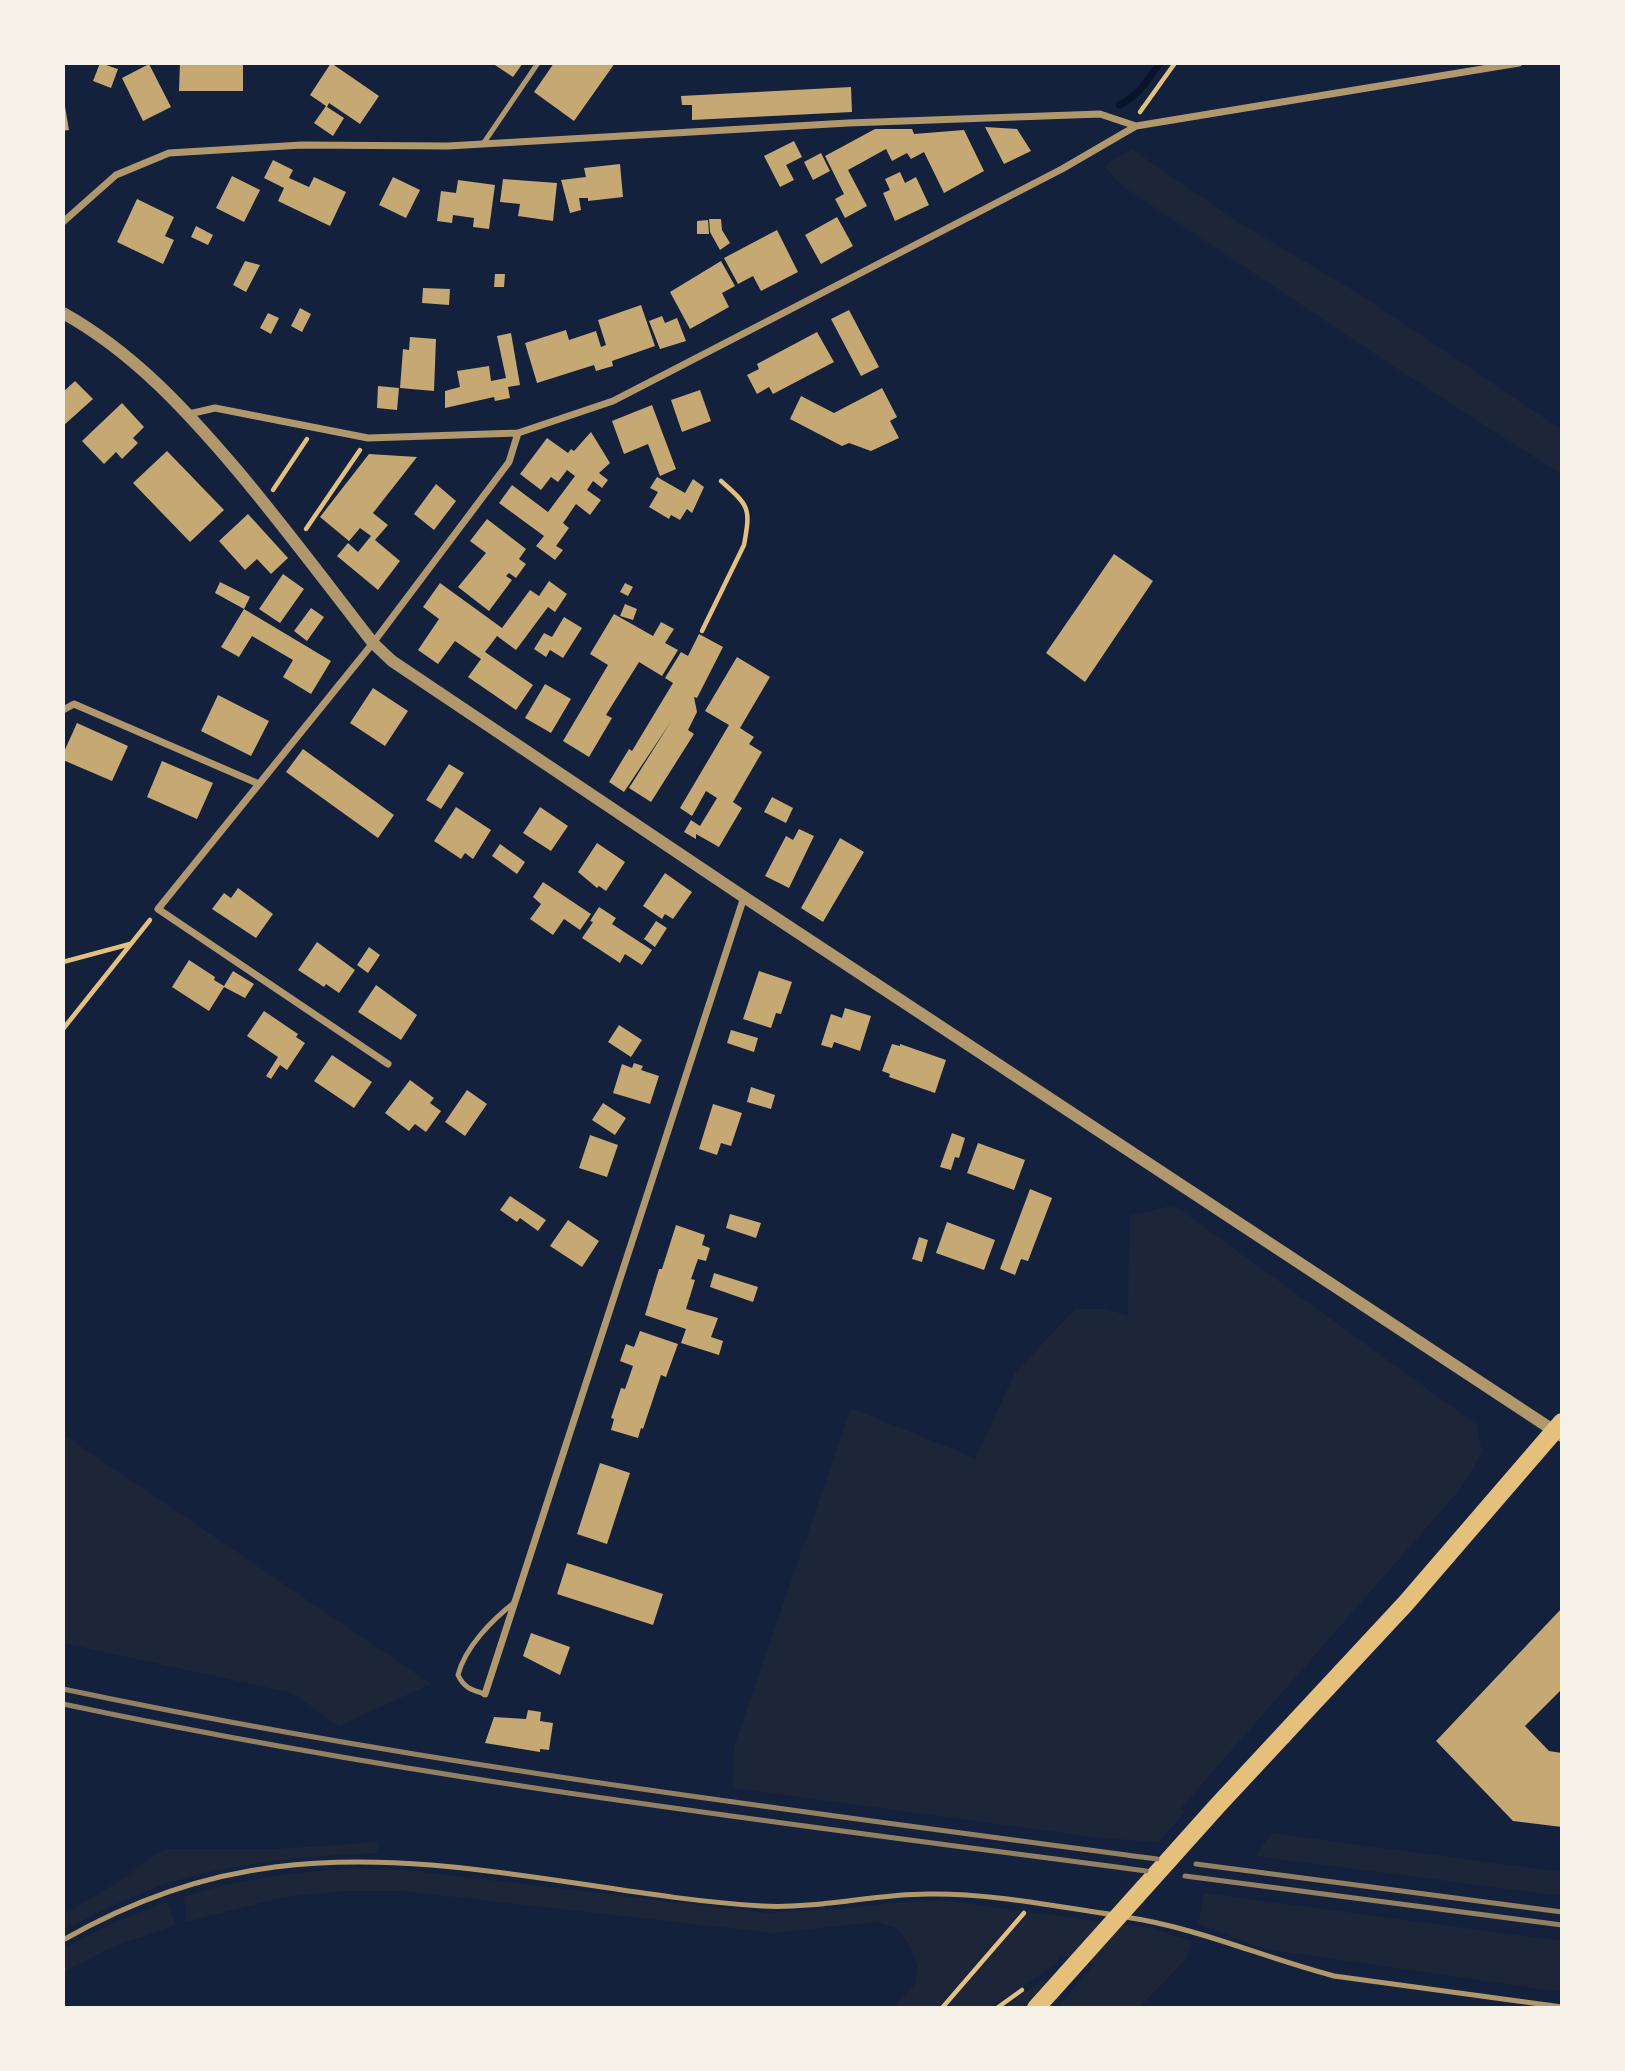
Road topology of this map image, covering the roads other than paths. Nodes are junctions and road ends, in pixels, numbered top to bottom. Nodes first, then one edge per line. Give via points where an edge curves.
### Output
1 (538, 63) edge
2 (1520, 63) edge
3 (1136, 126) junction
4 (483, 144) junction
5 (63, 222) edge
6 (63, 313) edge
7 (189, 414) junction
8 (518, 433) junction
9 (373, 643) junction
10 (63, 710) edge
11 (259, 784) junction
12 (744, 897) junction
13 (388, 1065) dead end
14 (1560, 1429) edge
15 (515, 1602) junction
16 (485, 1694) joint
17 (63, 1940) edge
18 (1562, 2007) edge
19 (1036, 2008) edge

1 - 4 lane
2 - 3 street
3 - 4 street via 1100,114
3 - 8 street via 1062,169 613,401
4 - 5 street via 302,145 169,153 116,175
6 - 7 street via 130,357
7 - 8 street via 215,408 368,438
7 - 9 street via 265,502
8 - 9 street via 509,463
9 - 11 street
9 - 12 street via 403,669
10 - 11 street via 74,704
11 - 13 street via 158,909
12 - 14 street
12 - 15 street
14 - 19 main road
15 - 16 street
15 - 16 lane via 461,1664 458,1675 462,1683
17 - 18 lane via 135,1905 215,1879 275,1867 341,1863 461,1867 763,1906 959,1894 1159,1922 1334,1976

